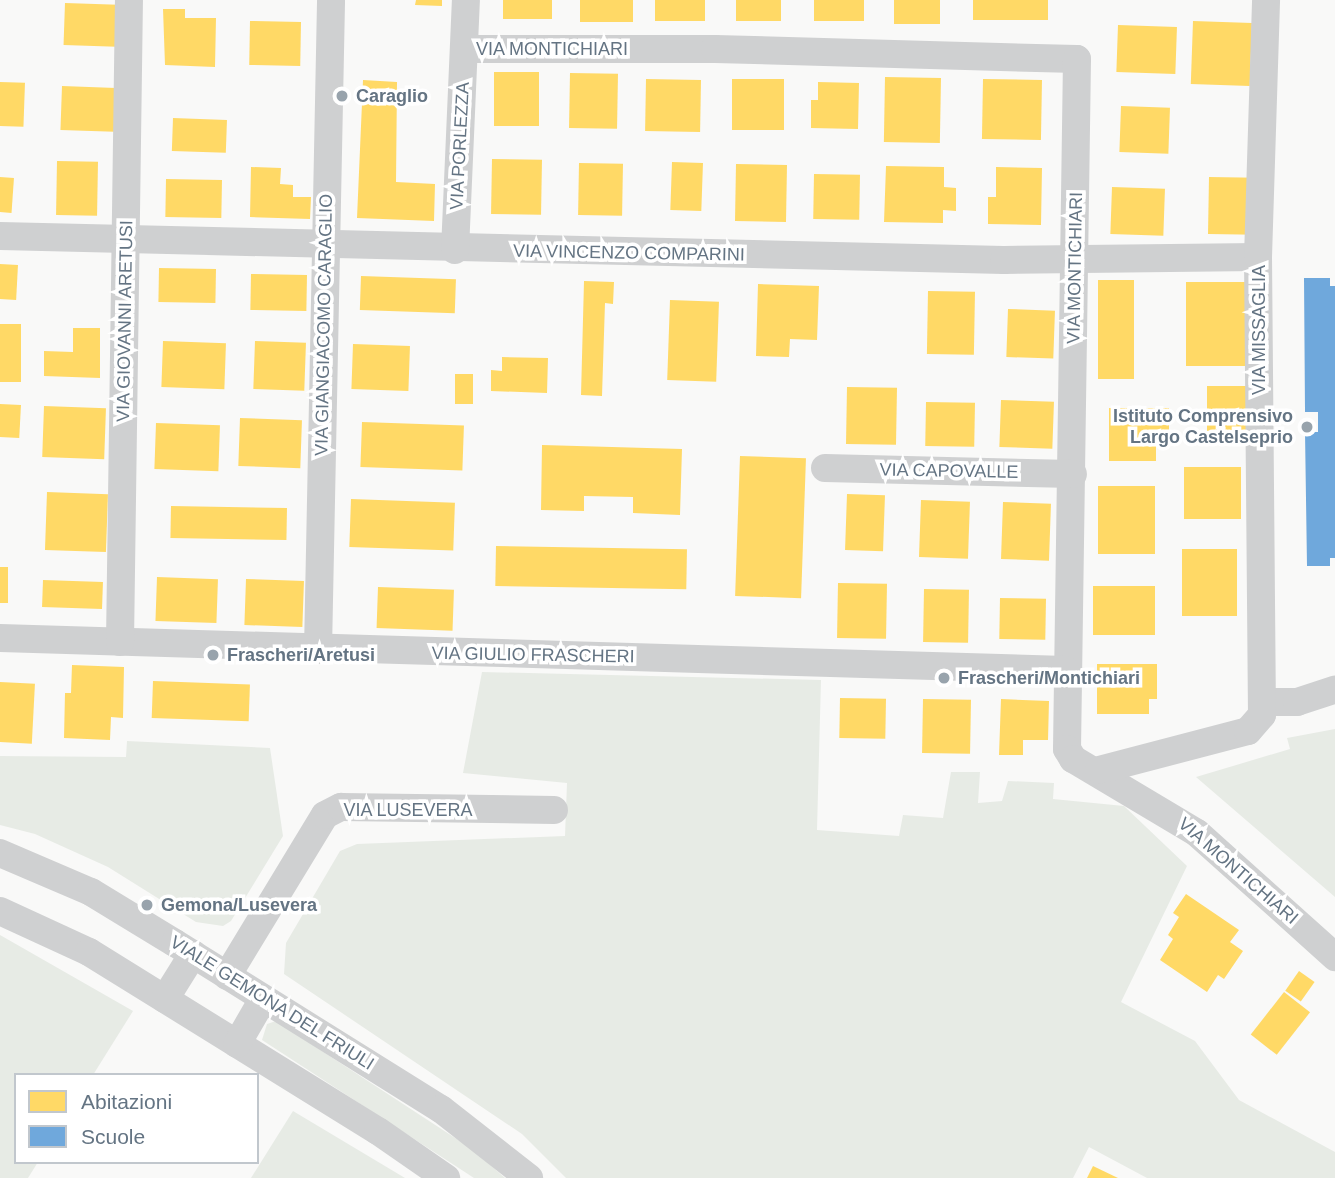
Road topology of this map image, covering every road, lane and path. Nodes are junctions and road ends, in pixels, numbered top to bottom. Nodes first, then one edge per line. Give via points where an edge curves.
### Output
1 (129, 0) edge
2 (331, 0) edge
3 (466, 0) edge
4 (1266, 0) edge
5 (464, 49) junction
6 (0, 236) edge
7 (127, 241) junction
8 (325, 247) junction
9 (455, 250) junction
10 (1258, 257) junction
11 (1074, 259) junction
12 (825, 468) dead end
13 (1073, 474) junction
14 (0, 639) edge
15 (120, 642) junction
16 (318, 650) junction
17 (1066, 670) junction
18 (1335, 690) edge
19 (1263, 702) junction
20 (1099, 770) junction
21 (554, 810) dead end
22 (0, 853) edge
23 (0, 911) edge
24 (193, 954) junction
25 (1335, 957) edge
26 (227, 976) junction
27 (165, 999) junction
28 (263, 999) junction
29 (237, 1044) junction
30 (446, 1178) edge
31 (529, 1178) edge

1 - 7 street, VIA GIOVANNI ARETUSI
2 - 8 street, VIA GIANGIACOMO CARAGLIO
3 - 5 street, VIA PORLEZZA
4 - 10 street, VIA MISSAGLIA
5 - 9 street, VIA PORLEZZA
5 - 11 street, VIA MONTICHIARI via 715,49 1077,59
6 - 7 street, VIA VINCENZO COMPARINI
7 - 8 street, VIA VINCENZO COMPARINI
7 - 15 street, VIA GIOVANNI ARETUSI
8 - 9 street, VIA VINCENZO COMPARINI
8 - 16 street, VIA GIANGIACOMO CARAGLIO
9 - 11 street, VIA VINCENZO COMPARINI
10 - 11 street, VIA VINCENZO COMPARINI
10 - 19 street, VIA MISSAGLIA
11 - 13 street, VIA MONTICHIARI
12 - 13 street, VIA CAPOVALLE
13 - 17 street, VIA MONTICHIARI
14 - 15 street, VIA GIULIO FRASCHERI
15 - 16 street, VIA GIULIO FRASCHERI
16 - 17 street, VIA GIULIO FRASCHERI
17 - 20 street, VIA MONTICHIARI via 1067,749 1073,759
18 - 19 street via 1297,702
19 - 20 street via 1262,718 1252,729
20 - 25 street, VIA MONTICHIARI via 1196,833
21 - 26 street, VIA LUSEVERA via 341,807 325,815
22 - 24 street, VIALE GEMONA DEL FRIULI via 91,892
23 - 27 street via 60,936
24 - 26 street, VIALE GEMONA DEL FRIULI
24 - 27 street
26 - 28 street, VIALE GEMONA DEL FRIULI
27 - 29 street
28 - 29 street
28 - 31 street, VIALE GEMONA DEL FRIULI via 441,1109
29 - 30 street

